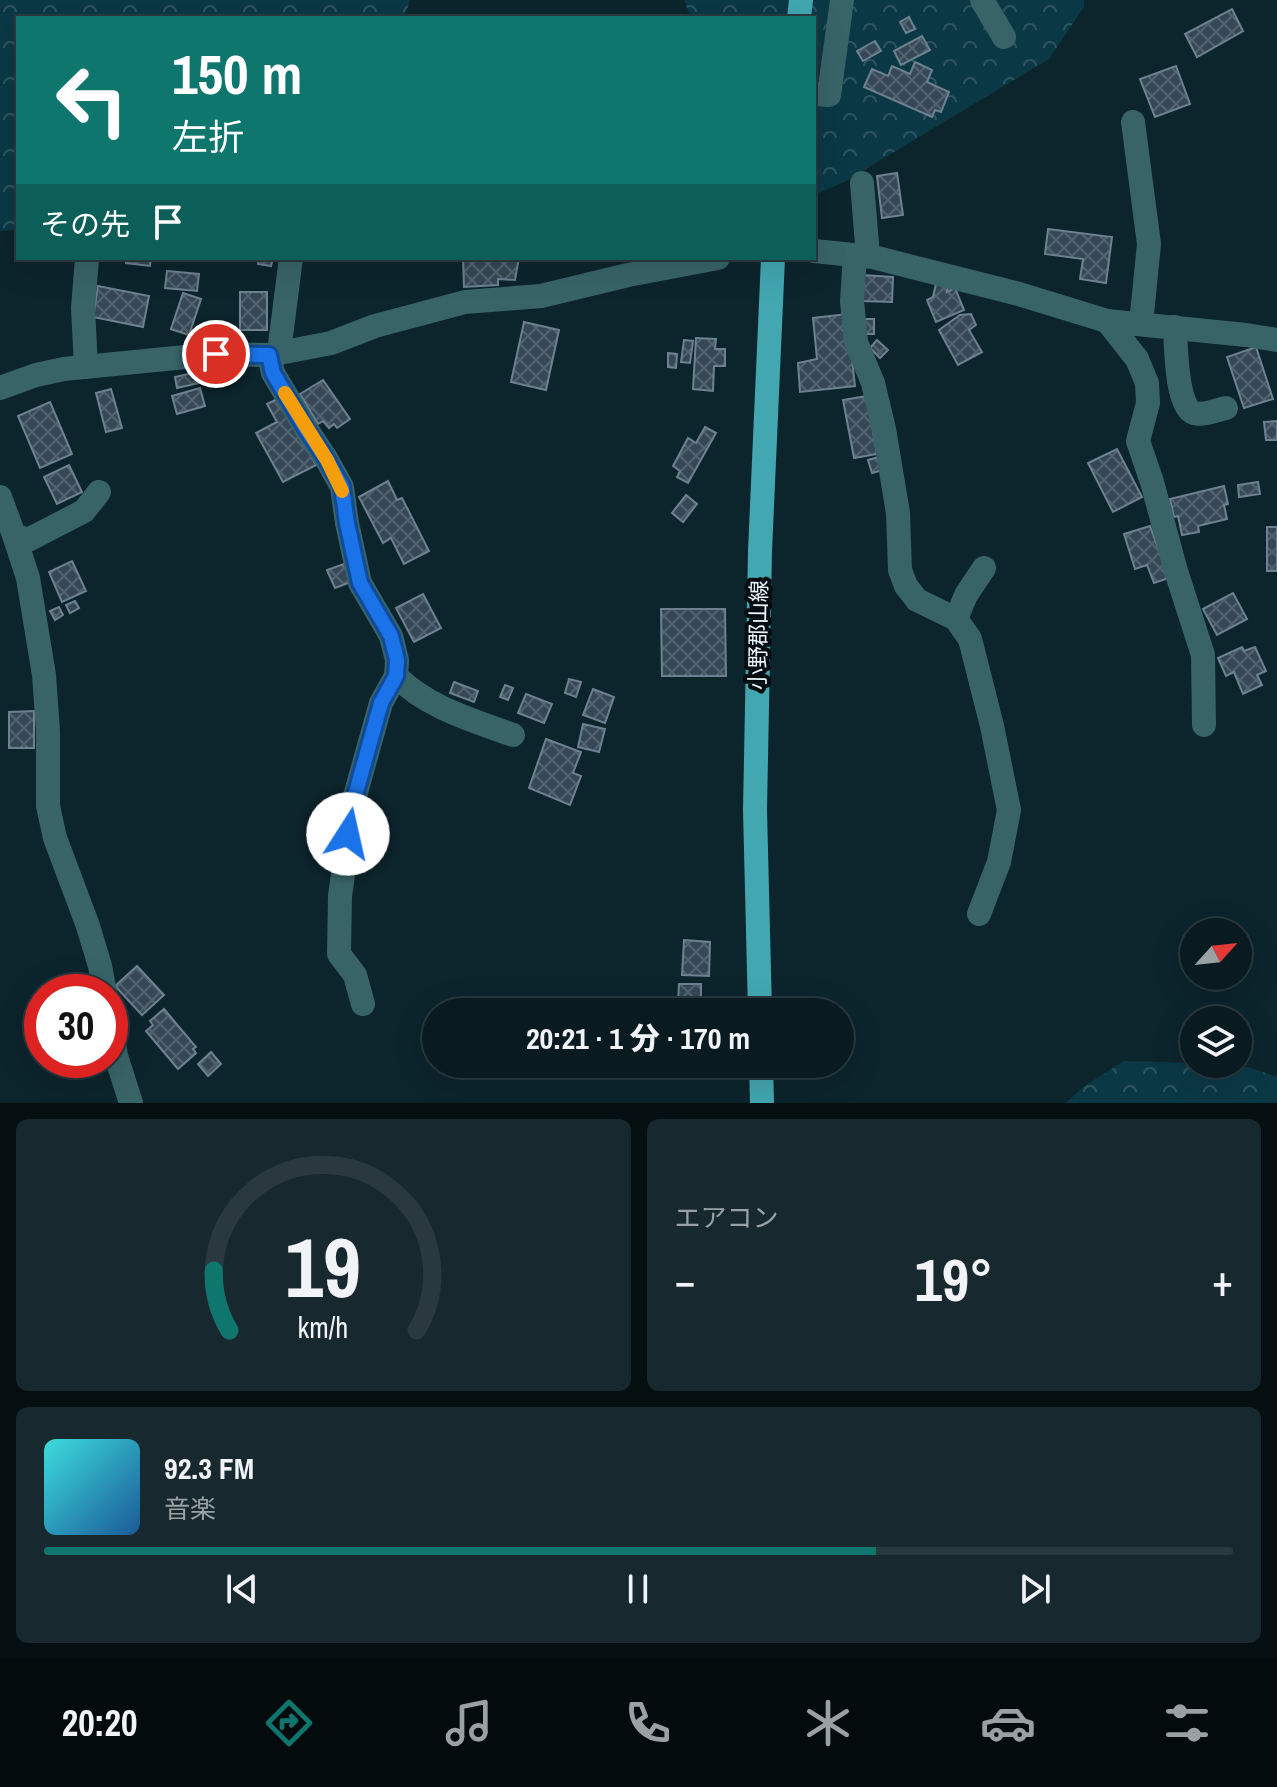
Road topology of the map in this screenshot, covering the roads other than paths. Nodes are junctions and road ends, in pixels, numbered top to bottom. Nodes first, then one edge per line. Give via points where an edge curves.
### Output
1 (842, 0) edge
2 (982, 0) edge
3 (1004, 37) dead end
4 (816, 94) edge
5 (1133, 122) dead end
6 (862, 183) dead end
7 (816, 251) edge
8 (862, 256) junction
9 (87, 260) edge
10 (291, 260) edge
11 (707, 260) edge
12 (773, 260) edge
13 (1107, 321) junction
14 (1141, 324) junction
15 (1175, 327) junction
16 (1277, 340) edge
17 (274, 354) junction
18 (86, 367) junction
19 (0, 388) edge
20 (1226, 408) dead end
21 (99, 492) dead end
22 (0, 497) edge
23 (14, 535) junction
24 (984, 568) dead end
25 (956, 619) junction
26 (396, 676) junction
27 (1204, 725) dead end
28 (513, 735) dead end
29 (979, 914) dead end
30 (102, 974) edge
31 (760, 998) edge
32 (363, 1004) dead end
33 (123, 1078) edge
34 (761, 1078) edge
35 (131, 1103) edge
36 (762, 1103) edge

1 - 4 street via 829,95
2 - 3 street
5 - 14 street via 1149,244
6 - 8 street
7 - 8 street
8 - 13 street
8 - 25 street via 852,301 856,342 884,429 898,513 900,570 917,600
9 - 18 street
10 - 17 street
11 - 17 street via 541,296 465,302 331,343
12 - 31 main road, 小野郡山線 via 759,582 755,810
13 - 14 street
13 - 27 street via 1137,359 1147,383 1148,403 1138,441 1203,655
14 - 15 street
15 - 16 street
15 - 20 street via 1179,380 1190,412
17 - 18 street via 216,354
17 - 26 street via 273,373 342,487 360,583 391,636
18 - 19 street via 36,375
21 - 23 street via 84,511 28,540
22 - 23 street
23 - 30 street via 28,578 44,675 52,827
24 - 25 street
25 - 29 street via 970,639 1009,810 999,862
26 - 28 street via 443,709
26 - 32 street via 381,703 353,803 340,896 339,954 355,975
33 - 35 street
34 - 36 main road

